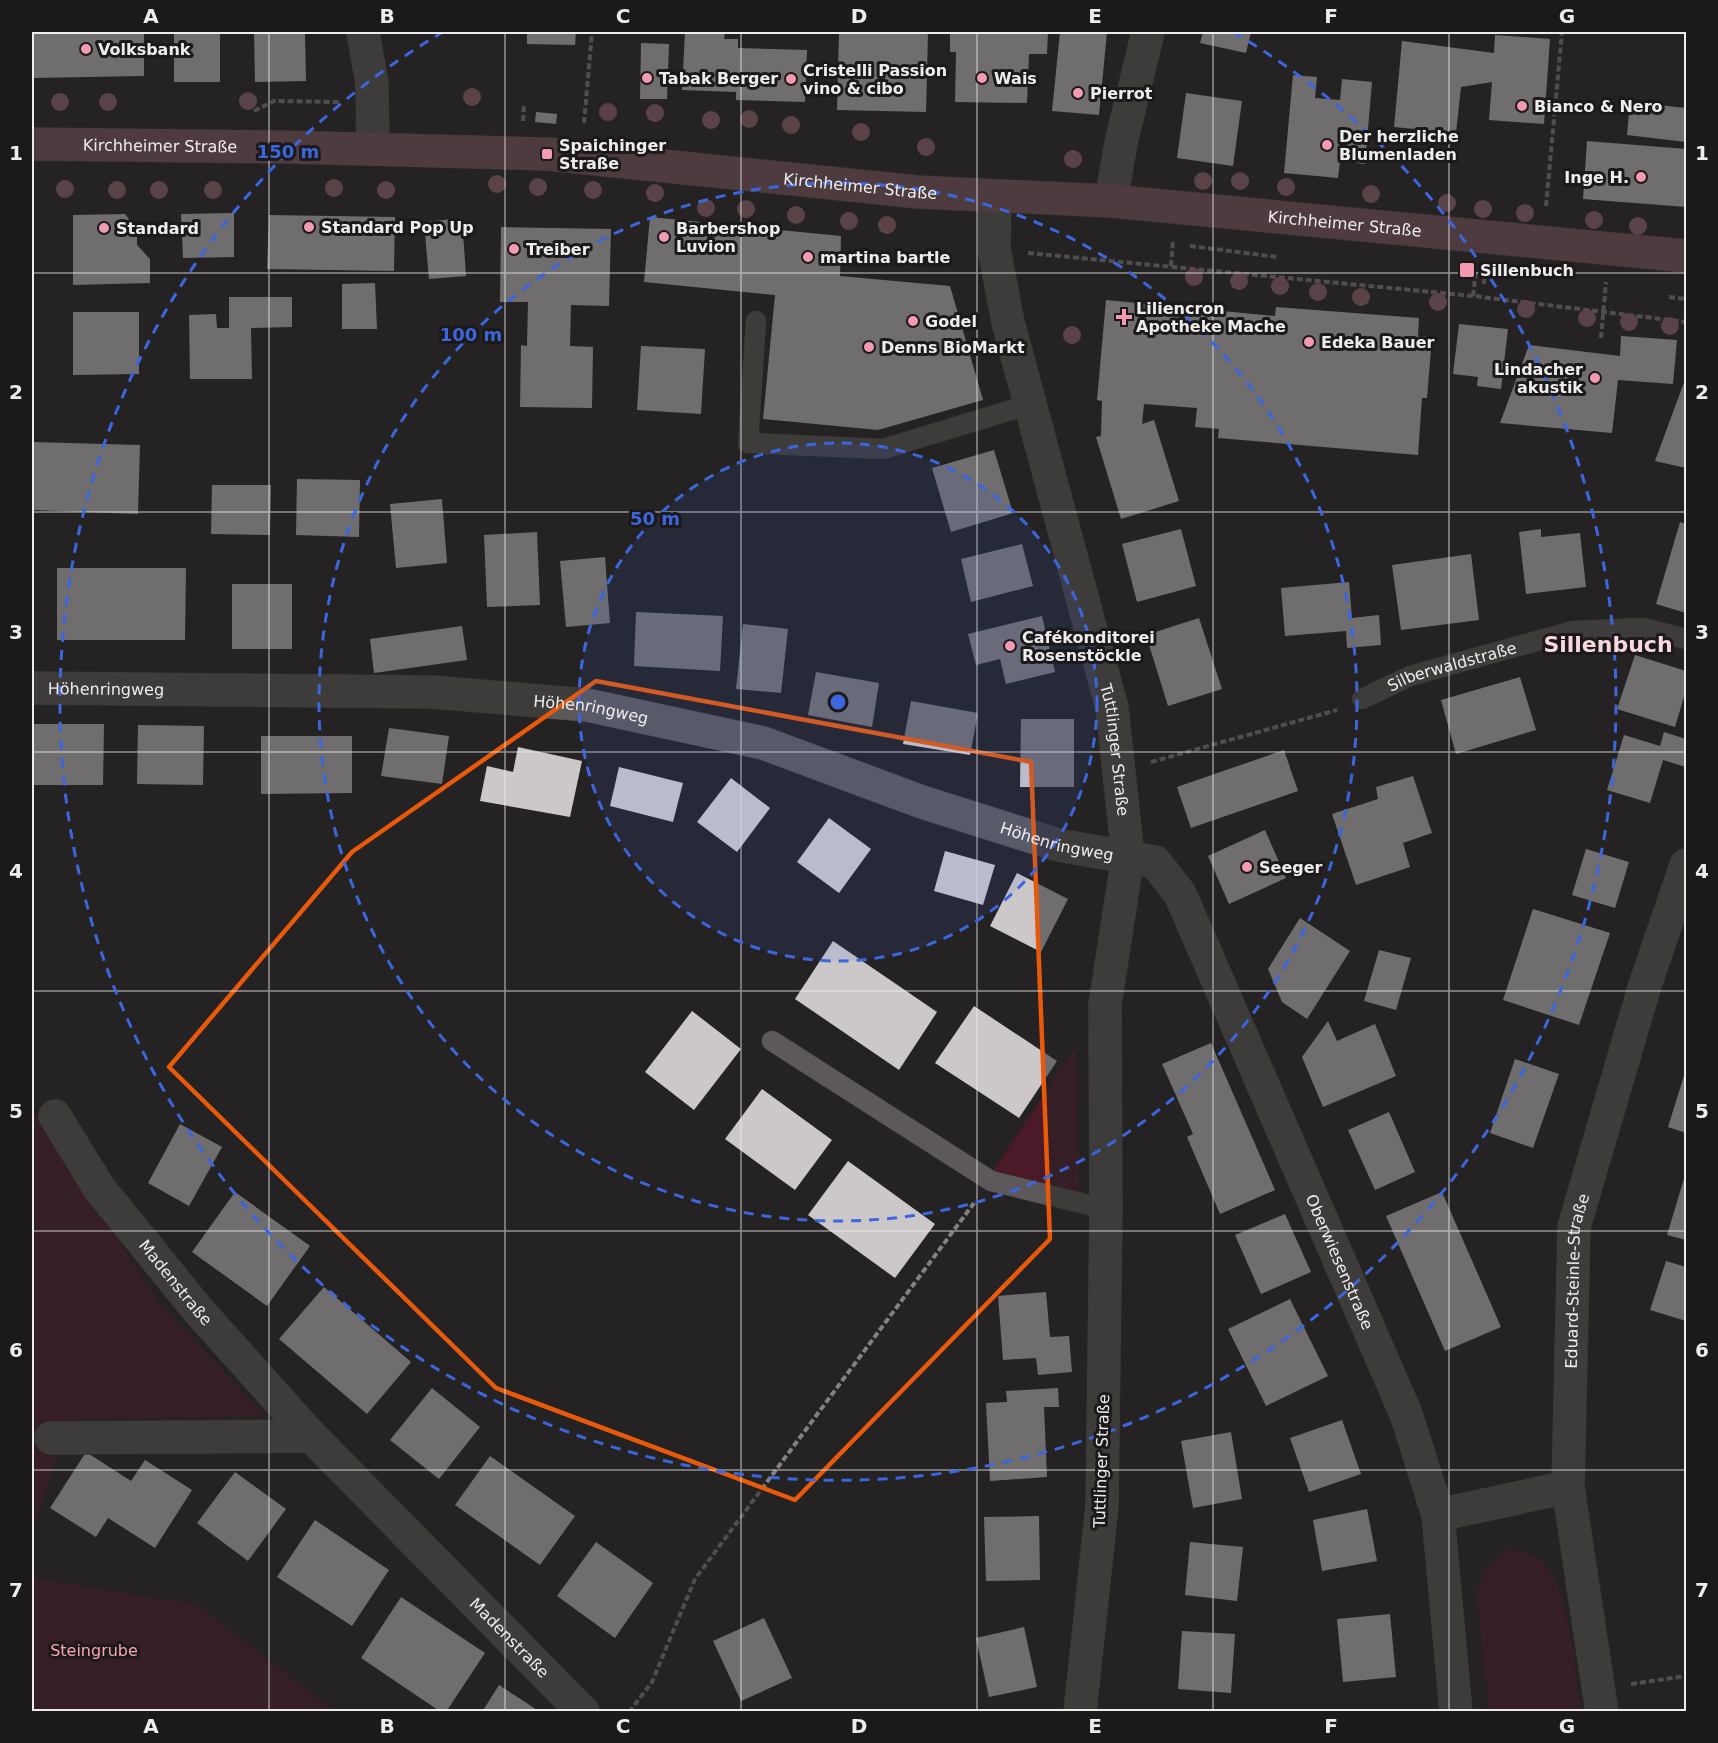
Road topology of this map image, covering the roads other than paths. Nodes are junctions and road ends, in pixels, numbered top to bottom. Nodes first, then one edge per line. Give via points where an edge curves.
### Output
1 (363, 32) edge
2 (1148, 32) edge
3 (32, 144) edge
4 (373, 149) junction
5 (995, 196) junction
6 (1111, 201) junction
7 (1686, 256) edge
8 (756, 321) dead end
9 (1031, 404) junction
10 (1686, 639) edge
11 (32, 688) edge
12 (1362, 699) road end
13 (1128, 856) junction
14 (1686, 866) edge
15 (772, 1041) dead end
16 (55, 1116) dead end
17 (1106, 1209) junction
18 (311, 1436) junction
19 (51, 1438) dead end
20 (1568, 1487) junction
21 (1437, 1515) junction
22 (584, 1712) edge
23 (1080, 1712) edge
24 (1456, 1712) edge
25 (1602, 1712) edge

1 - 4 street via 372,84
2 - 6 street
3 - 4 main road, Kirchheimer Straße
4 - 5 main road, Kirchheimer Straße via 547,154 918,192
5 - 6 main road, Kirchheimer Straße
5 - 9 street, Tuttlinger Straße via 994,249 1008,322
6 - 7 main road, Kirchheimer Straße
8 - 9 lane via 748,443 883,449
9 - 13 street, Tuttlinger Straße via 1112,708
10 - 12 lane, Silberwaldstraße via 1643,628 1573,631 1410,676
11 - 13 street, Höhenringweg via 432,692 587,705 762,743 922,802 1047,841
13 - 17 street, Tuttlinger Straße via 1105,1004
13 - 21 street, Oberwiesenstraße via 1155,862 1180,894 1406,1414
14 - 20 street, Eduard-Steinle-Straße via 1645,985 1574,1227
15 - 17 lane via 991,1181
16 - 18 street, Madenstraße via 99,1188 198,1310
17 - 23 street, Tuttlinger Straße via 1102,1506
18 - 19 street
18 - 22 street, Madenstraße
20 - 21 street
20 - 25 street, Eduard-Steinle-Straße
21 - 24 street, Oberwiesenstraße

